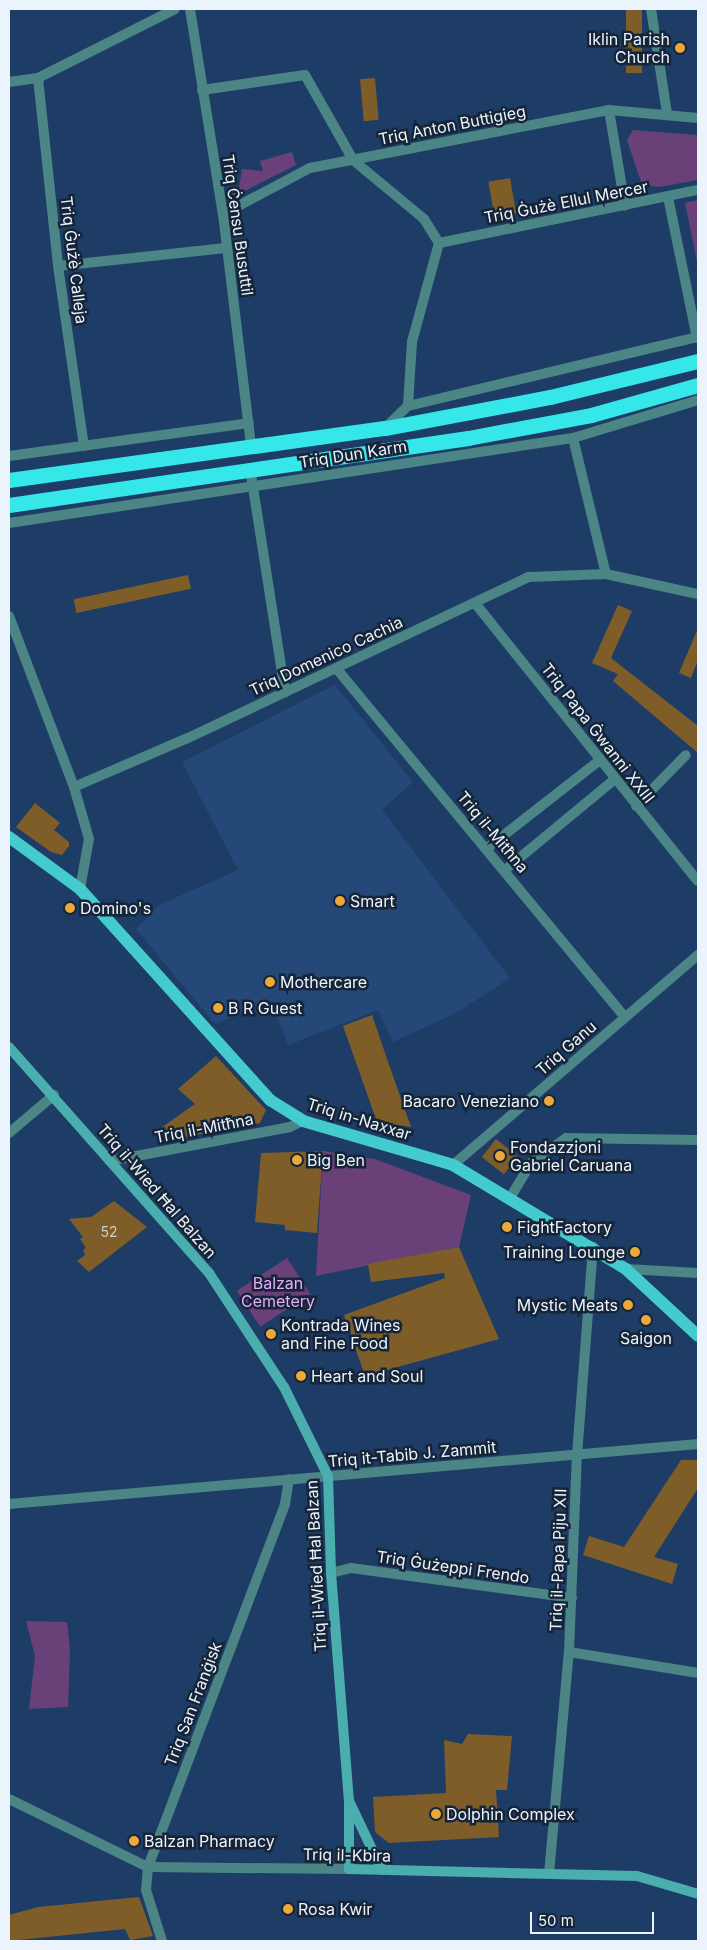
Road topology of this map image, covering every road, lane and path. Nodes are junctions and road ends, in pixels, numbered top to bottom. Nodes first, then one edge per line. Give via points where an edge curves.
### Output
1 (175, 9) edge
2 (190, 9) edge
3 (651, 9) edge
4 (38, 78) junction
5 (9, 82) edge
6 (202, 90) junction
7 (609, 110) junction
8 (668, 114) junction
9 (698, 118) edge
10 (353, 160) junction
11 (698, 190) edge
12 (668, 197) junction
13 (625, 206) junction
14 (223, 214) junction
15 (439, 244) junction
16 (226, 248) junction
17 (58, 266) junction
18 (698, 337) edge
19 (698, 360) edge
20 (698, 385) edge
21 (698, 400) edge
22 (408, 406) junction
23 (249, 423) junction
24 (386, 428) junction
25 (573, 438) junction
26 (84, 446) junction
27 (251, 447) junction
28 (9, 456) edge
29 (250, 468) junction
30 (9, 480) edge
31 (253, 486) junction
32 (9, 505) edge
33 (9, 523) edge
34 (606, 574) junction
35 (698, 594) edge
36 (475, 604) junction
37 (9, 616) edge
38 (336, 668) junction
39 (284, 692) junction
40 (686, 755) dead end
41 (600, 760) junction
42 (615, 780) junction
43 (74, 787) junction
44 (636, 806) junction
45 (9, 837) edge
46 (486, 849) junction
47 (505, 870) junction
48 (698, 881) edge
49 (80, 889) junction
50 (698, 956) edge
51 (625, 1017) junction
52 (9, 1047) edge
53 (54, 1095) junction
54 (302, 1121) junction
55 (9, 1132) edge
56 (698, 1140) edge
57 (110, 1161) junction
58 (453, 1165) junction
59 (510, 1198) junction
60 (593, 1247) junction
61 (626, 1269) junction
62 (698, 1273) edge
63 (698, 1336) edge
64 (698, 1444) edge
65 (577, 1455) junction
66 (328, 1476) junction
67 (288, 1479) junction
68 (9, 1504) edge
69 (331, 1573) junction
70 (572, 1598) junction
71 (569, 1652) junction
72 (698, 1673) edge
73 (9, 1799) edge
74 (348, 1800) junction
75 (148, 1867) junction
76 (348, 1870) junction
77 (382, 1870) junction
78 (549, 1874) junction
79 (698, 1894) edge
80 (162, 1941) edge

1 - 4 street
2 - 6 street, Triq Ċensu Busuttil
3 - 8 street
4 - 5 street
4 - 17 street, Triq Ġużè Calleja
6 - 10 street via 305,75
6 - 14 street, Triq Ċensu Busuttil
7 - 8 street, Triq Anton Buttigieg
7 - 10 street, Triq Anton Buttigieg
7 - 13 street
8 - 9 street, Triq Anton Buttigieg
10 - 14 street, Triq Anton Buttigieg via 310,168
10 - 15 street via 424,219
11 - 12 street, Triq Ġużè Ellul Mercer
12 - 13 street, Triq Ġużè Ellul Mercer
12 - 18 street
13 - 15 street, Triq Ġużè Ellul Mercer
14 - 16 street, Triq Ċensu Busuttil
15 - 22 street via 412,342
16 - 17 street
16 - 23 street, Triq Ċensu Busuttil
17 - 26 street, Triq Ġużè Calleja
18 - 22 street
19 - 24 highway, Triq Dun Karm via 550,397
20 - 29 highway, Triq Dun Karm via 591,415 468,438
21 - 25 street, Triq Dun Karm
22 - 24 street, Triq Dun Karm
23 - 26 street
23 - 27 street, Triq Ċensu Busuttil
24 - 27 highway, Triq Dun Karm
25 - 31 street, Triq Dun Karm
25 - 34 street
26 - 28 street
27 - 30 highway, Triq Dun Karm
29 - 31 street
29 - 32 highway, Triq Dun Karm
31 - 33 street, Triq Dun Karm
31 - 39 street
34 - 35 street, Triq Domenico Cachia
34 - 36 street, Triq Domenico Cachia via 529,578
36 - 38 street, Triq Domenico Cachia
36 - 41 street, Triq Papa Ġwanni XXIII
37 - 43 street
38 - 39 street, Triq Domenico Cachia
38 - 46 street, Triq il-Mitħna
39 - 43 street, Triq Domenico Cachia
40 - 44 street
41 - 42 street, Triq Papa Ġwanni XXIII
41 - 46 street
42 - 44 street, Triq Papa Ġwanni XXIII
42 - 47 street
43 - 49 street via 90,839
44 - 48 street, Triq Papa Ġwanni XXIII
45 - 49 main road, Triq in-Naxxar
46 - 47 street, Triq il-Mitħna
47 - 51 street, Triq il-Mitħna
49 - 54 main road, Triq in-Naxxar via 270,1100
50 - 51 street, Triq Ganu
51 - 58 street, Triq Ganu
52 - 53 main road, Triq il-Wied Ħal Balzan
53 - 55 street
53 - 57 main road, Triq il-Wied Ħal Balzan
54 - 57 street, Triq il-Mitħna via 290,1127
54 - 58 main road, Triq in-Naxxar
56 - 59 street via 566,1138 531,1163
57 - 66 main road, Triq il-Wied Ħal Balzan via 209,1273 284,1387
58 - 59 main road, Triq in-Naxxar
59 - 60 main road, Triq in-Naxxar
60 - 61 main road, Triq in-Naxxar
60 - 65 street, Triq il-Papa Piju XII
61 - 62 street
61 - 63 main road, Triq in-Naxxar
64 - 65 street, Triq it-Tabib J. Zammit
65 - 66 street, Triq it-Tabib J. Zammit
65 - 70 street, Triq il-Papa Piju XII
66 - 67 street, Triq it-Tabib J. Zammit
66 - 69 main road, Triq il-Wied Ħal Balzan
67 - 68 street, Triq it-Tabib J. Zammit
67 - 75 street, Triq San Franġisk via 284,1504
69 - 70 street, Triq Ġużeppi Frendo via 350,1568
69 - 74 main road, Triq il-Wied Ħal Balzan
70 - 71 street, Triq il-Papa Piju XII
71 - 72 street
71 - 78 street, Triq il-Papa Piju XII
73 - 75 street, Triq il-Kbira
74 - 76 main road, Triq il-Wied Ħal Balzan
74 - 77 main road, Triq il-Wied Ħal Balzan
75 - 76 street, Triq il-Kbira
75 - 80 street, Triq San Franġisk via 146,1890
76 - 77 main road, Triq il-Kbira
77 - 78 main road, Triq il-Kbira
78 - 79 main road, Triq il-Kbira via 636,1876

